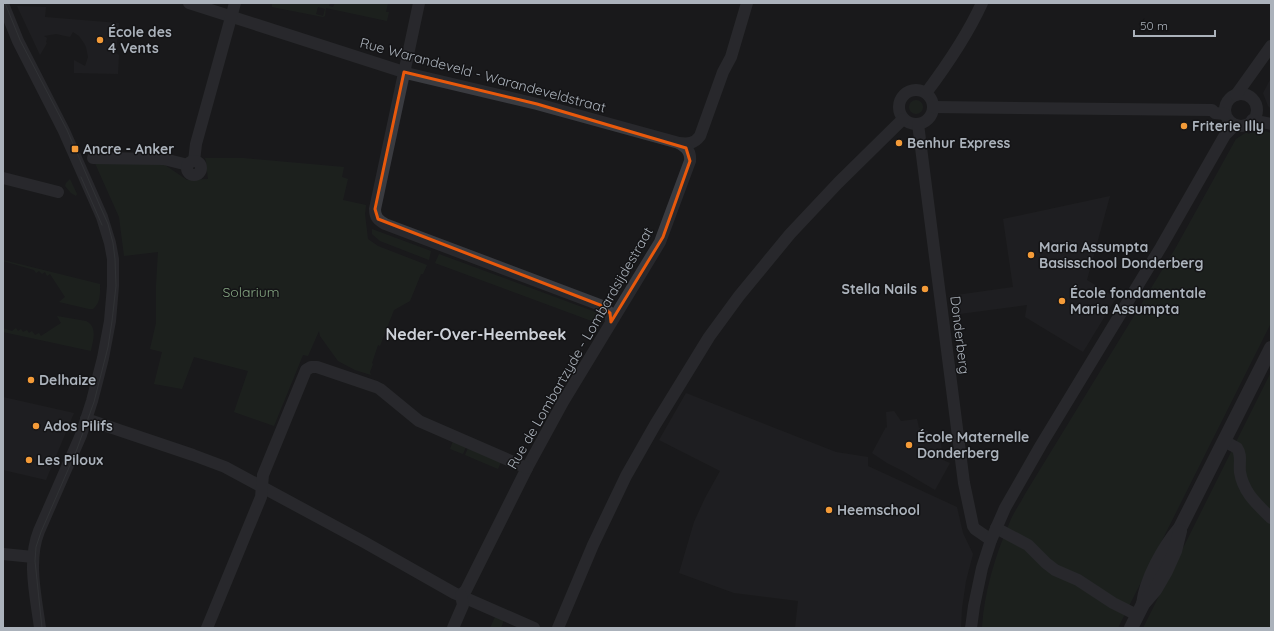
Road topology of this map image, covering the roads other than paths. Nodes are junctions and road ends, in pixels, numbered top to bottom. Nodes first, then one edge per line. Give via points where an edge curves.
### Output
1 (189, 3) edge
2 (235, 3) edge
3 (419, 3) edge
4 (747, 3) edge
5 (982, 3) edge
6 (3, 4) edge
7 (232, 16) junction
8 (1271, 46) edge
9 (404, 72) junction
10 (926, 93) junction
11 (1242, 95) junction
12 (932, 107) junction
13 (1254, 115) junction
14 (1229, 116) junction
15 (903, 119) junction
16 (1270, 123) edge
17 (918, 124) junction
18 (679, 144) junction
19 (93, 158) dead end
20 (3, 178) edge
21 (58, 192) dead end
22 (611, 322) junction
23 (1271, 348) edge
24 (86, 419) junction
25 (1224, 441) junction
26 (527, 468) junction
27 (262, 486) junction
28 (1271, 518) edge
29 (996, 528) junction
30 (991, 540) junction
31 (3, 554) edge
32 (33, 557) junction
33 (461, 595) junction
34 (1140, 610) junction
35 (40, 628) edge
36 (207, 628) edge
37 (453, 628) edge
38 (534, 628) edge
39 (558, 628) edge
40 (971, 628) edge
41 (1131, 628) edge

1 - 7 street, Rue Warandeveld - Warandeveldstraat
2 - 7 street
3 - 9 street
4 - 18 street via 731,57 700,136 693,143
5 - 10 street via 955,52
6 - 24 street via 21,48 70,144 102,217 110,243 113,286 110,321 103,358
7 - 9 street, Rue Warandeveld - Warandeveldstraat
7 - 19 street via 191,163 164,159
8 - 11 street via 1250,77
9 - 18 street, Rue Warandeveld - Warandeveldstraat via 537,104
9 - 22 street via 375,209 378,219 384,224 600,305 610,313
10 - 12 street
10 - 15 street via 912,90 903,96 899,105
11 - 13 street via 1254,102
11 - 14 street via 1232,97
12 - 14 street via 1212,110 1220,107
12 - 17 street via 930,116
13 - 14 street via 1242,126
13 - 16 street
14 - 29 street via 1224,135
15 - 17 street
15 - 39 street via 832,188 790,234 709,337 654,424 626,476
17 - 30 street, Donderberg via 964,483 973,526
18 - 22 street, Rue de Lombartzyde - Lombardsijdestraat via 689,152 690,161 664,232 657,248
20 - 21 street
22 - 26 street, Rue de Lombartzyde - Lombardsijdestraat
23 - 25 street
24 - 27 street via 216,463
24 - 32 street via 39,531
25 - 28 street via 1239,450 1244,486 1253,500
25 - 34 street via 1180,528 1177,545 1169,564 1155,590
26 - 27 street via 419,421 376,387 314,366 306,370 263,475
26 - 33 street, Rue de Lombartzyde - Lombardsijdestraat via 466,590
27 - 33 street
27 - 36 street via 261,497
29 - 30 street
29 - 34 street via 1028,545 1055,570 1078,580 1113,603
30 - 40 street via 977,589
31 - 32 street
32 - 35 street
33 - 37 street, Rue de Lombartzyde - Lombardsijdestraat via 463,605
33 - 38 street
34 - 41 street

